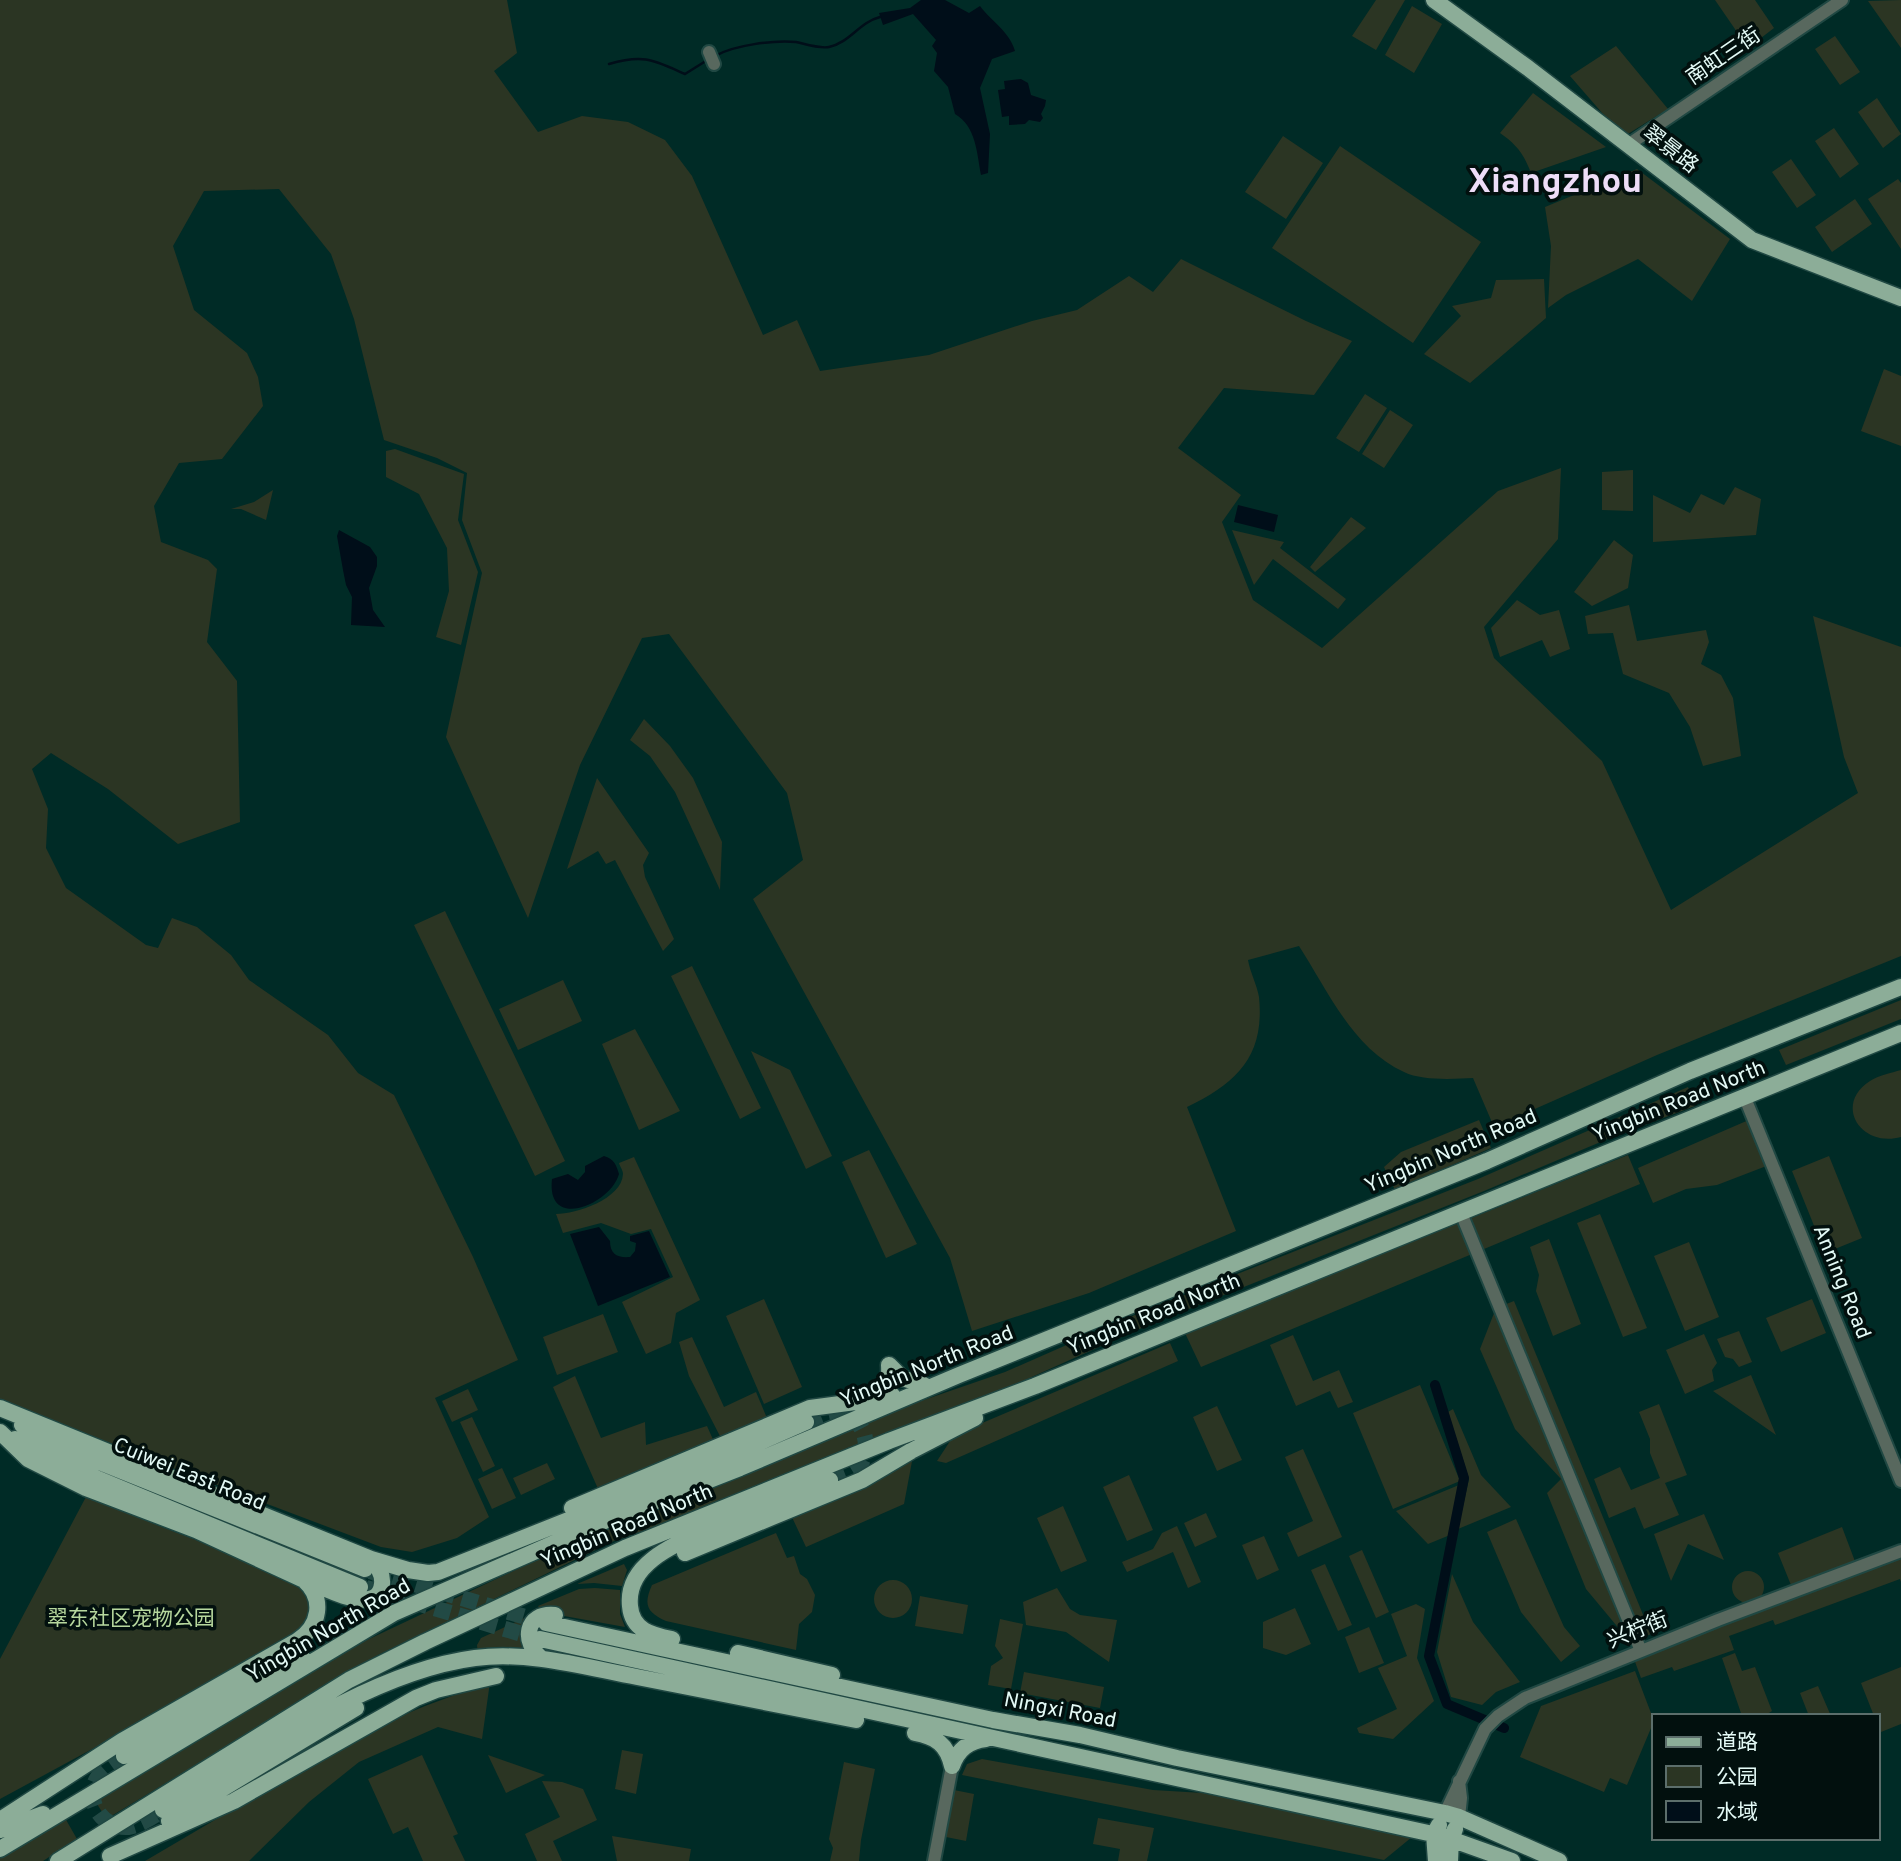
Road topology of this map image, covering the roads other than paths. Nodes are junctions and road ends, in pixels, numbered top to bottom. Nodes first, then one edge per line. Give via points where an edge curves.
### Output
1 (1434, 0) edge
2 (1842, 0) edge
3 (1628, 145) junction
4 (1901, 298) edge
5 (1901, 987) edge
6 (1901, 1033) edge
7 (1745, 1098) junction
8 (1461, 1213) junction
9 (958, 1375) junction
10 (924, 1385) junction
11 (1035, 1386) junction
12 (859, 1401) junction
13 (0, 1408) edge
14 (0, 1413) edge
15 (807, 1422) tunnel mouth
16 (0, 1432) edge
17 (830, 1480) tunnel mouth
18 (1901, 1481) edge
19 (579, 1517) junction
20 (723, 1522) junction
21 (1901, 1551) edge
22 (605, 1557) junction
23 (368, 1564) junction
24 (408, 1570) junction
25 (635, 1576) junction
26 (304, 1580) junction
27 (360, 1587) tunnel mouth
28 (318, 1605) junction
29 (394, 1613) junction
30 (546, 1623) tunnel mouth
31 (657, 1636) junction
32 (540, 1639) tunnel mouth
33 (425, 1642) junction
34 (1641, 1651) junction
35 (542, 1658) junction
36 (440, 1666) junction
37 (496, 1676) dead end
38 (244, 1686) junction
39 (895, 1718) junction
40 (313, 1720) junction
41 (993, 1720) junction
42 (923, 1732) junction
43 (957, 1732) junction
44 (989, 1738) junction
45 (124, 1756) tunnel mouth
46 (158, 1756) junction
47 (952, 1766) junction
48 (1322, 1788) junction
49 (1319, 1808) junction
50 (163, 1810) tunnel mouth
51 (1452, 1815) junction
52 (0, 1820) edge
53 (121, 1820) junction
54 (0, 1830) edge
55 (1434, 1834) junction
56 (1451, 1839) junction
57 (0, 1849) edge
58 (106, 1858) edge
59 (58, 1861) edge
60 (78, 1861) edge
61 (934, 1861) edge
62 (1436, 1861) edge
63 (1450, 1861) edge
64 (1513, 1861) edge
65 (1559, 1861) edge

1 - 3 main road, 翠景路
2 - 3 street, 南虹三街
3 - 4 main road, 翠景路 via 1752,240
5 - 9 main road, Yingbin North Road
6 - 7 main road, Yingbin Road North
7 - 8 main road, Yingbin Road North
7 - 18 street, Anning Road
8 - 11 main road, Yingbin Road North
8 - 34 street
9 - 10 main road
9 - 29 main road, Yingbin North Road
10 - 12 main road
10 - 12 main road via 902,1378 889,1365 885,1388
11 - 22 main road, Yingbin Road North
11 - 25 main road via 862,1480
12 - 24 main road via 810,1408 454,1557
13 - 23 main road
14 - 23 main road, Cuiwei East Road via 65,1448
15 - 19 main road
16 - 26 main road via 28,1459 86,1488 195,1530
16 - 27 main road, Cuiwei East Road via 98,1479
17 - 20 main road
19 - 24 main road via 438,1572
19 - 29 main road
20 - 22 main road via 660,1545
20 - 25 main road via 654,1558
21 - 34 street, 兴柠街
22 - 33 main road, Yingbin Road North
23 - 24 main road
23 - 26 main road via 379,1568 382,1582 379,1593 368,1600 353,1599
25 - 31 main road via 629,1593 631,1616 640,1629
26 - 28 main road
28 - 38 main road via 321,1624 309,1642
28 - 52 main road via 311,1629 297,1641 122,1741
29 - 38 main road
29 - 46 main road, Yingbin North Road
30 - 41 main road, Ningxi Road
31 - 35 main road via 544,1615 534,1620 528,1634 530,1645
31 - 41 main road via 807,1668
32 - 39 main road, Ningxi Road
33 - 40 main road
33 - 53 main road via 349,1680
34 - 51 street, 兴柠街 via 1545,1689 1506,1710 1485,1729 1459,1781 1461,1798
35 - 36 main road via 490,1657
35 - 42 main road
36 - 40 main road via 370,1690
36 - 58 main road via 363,1704
37 - 58 main road via 436,1690 406,1703 234,1801
38 - 45 main road
39 - 42 main road
39 - 43 main road, Ningxi Road
40 - 50 main road
41 - 48 main road, Ningxi Road
42 - 43 main road
42 - 47 main road via 946,1749
43 - 44 main road, Ningxi Road
44 - 47 main road via 963,1747
44 - 49 main road, Ningxi Road
46 - 54 main road via 67,1803
46 - 57 main road, Yingbin North Road
47 - 61 street
48 - 49 main road
48 - 51 main road, Ningxi Road
49 - 55 main road, Ningxi Road
51 - 55 main road
51 - 56 main road
51 - 65 main road, Ningxi Road
53 - 59 main road
53 - 60 main road
55 - 56 main road, Ningxi Road
55 - 62 main road
56 - 63 main road
56 - 64 main road, Ningxi Road

